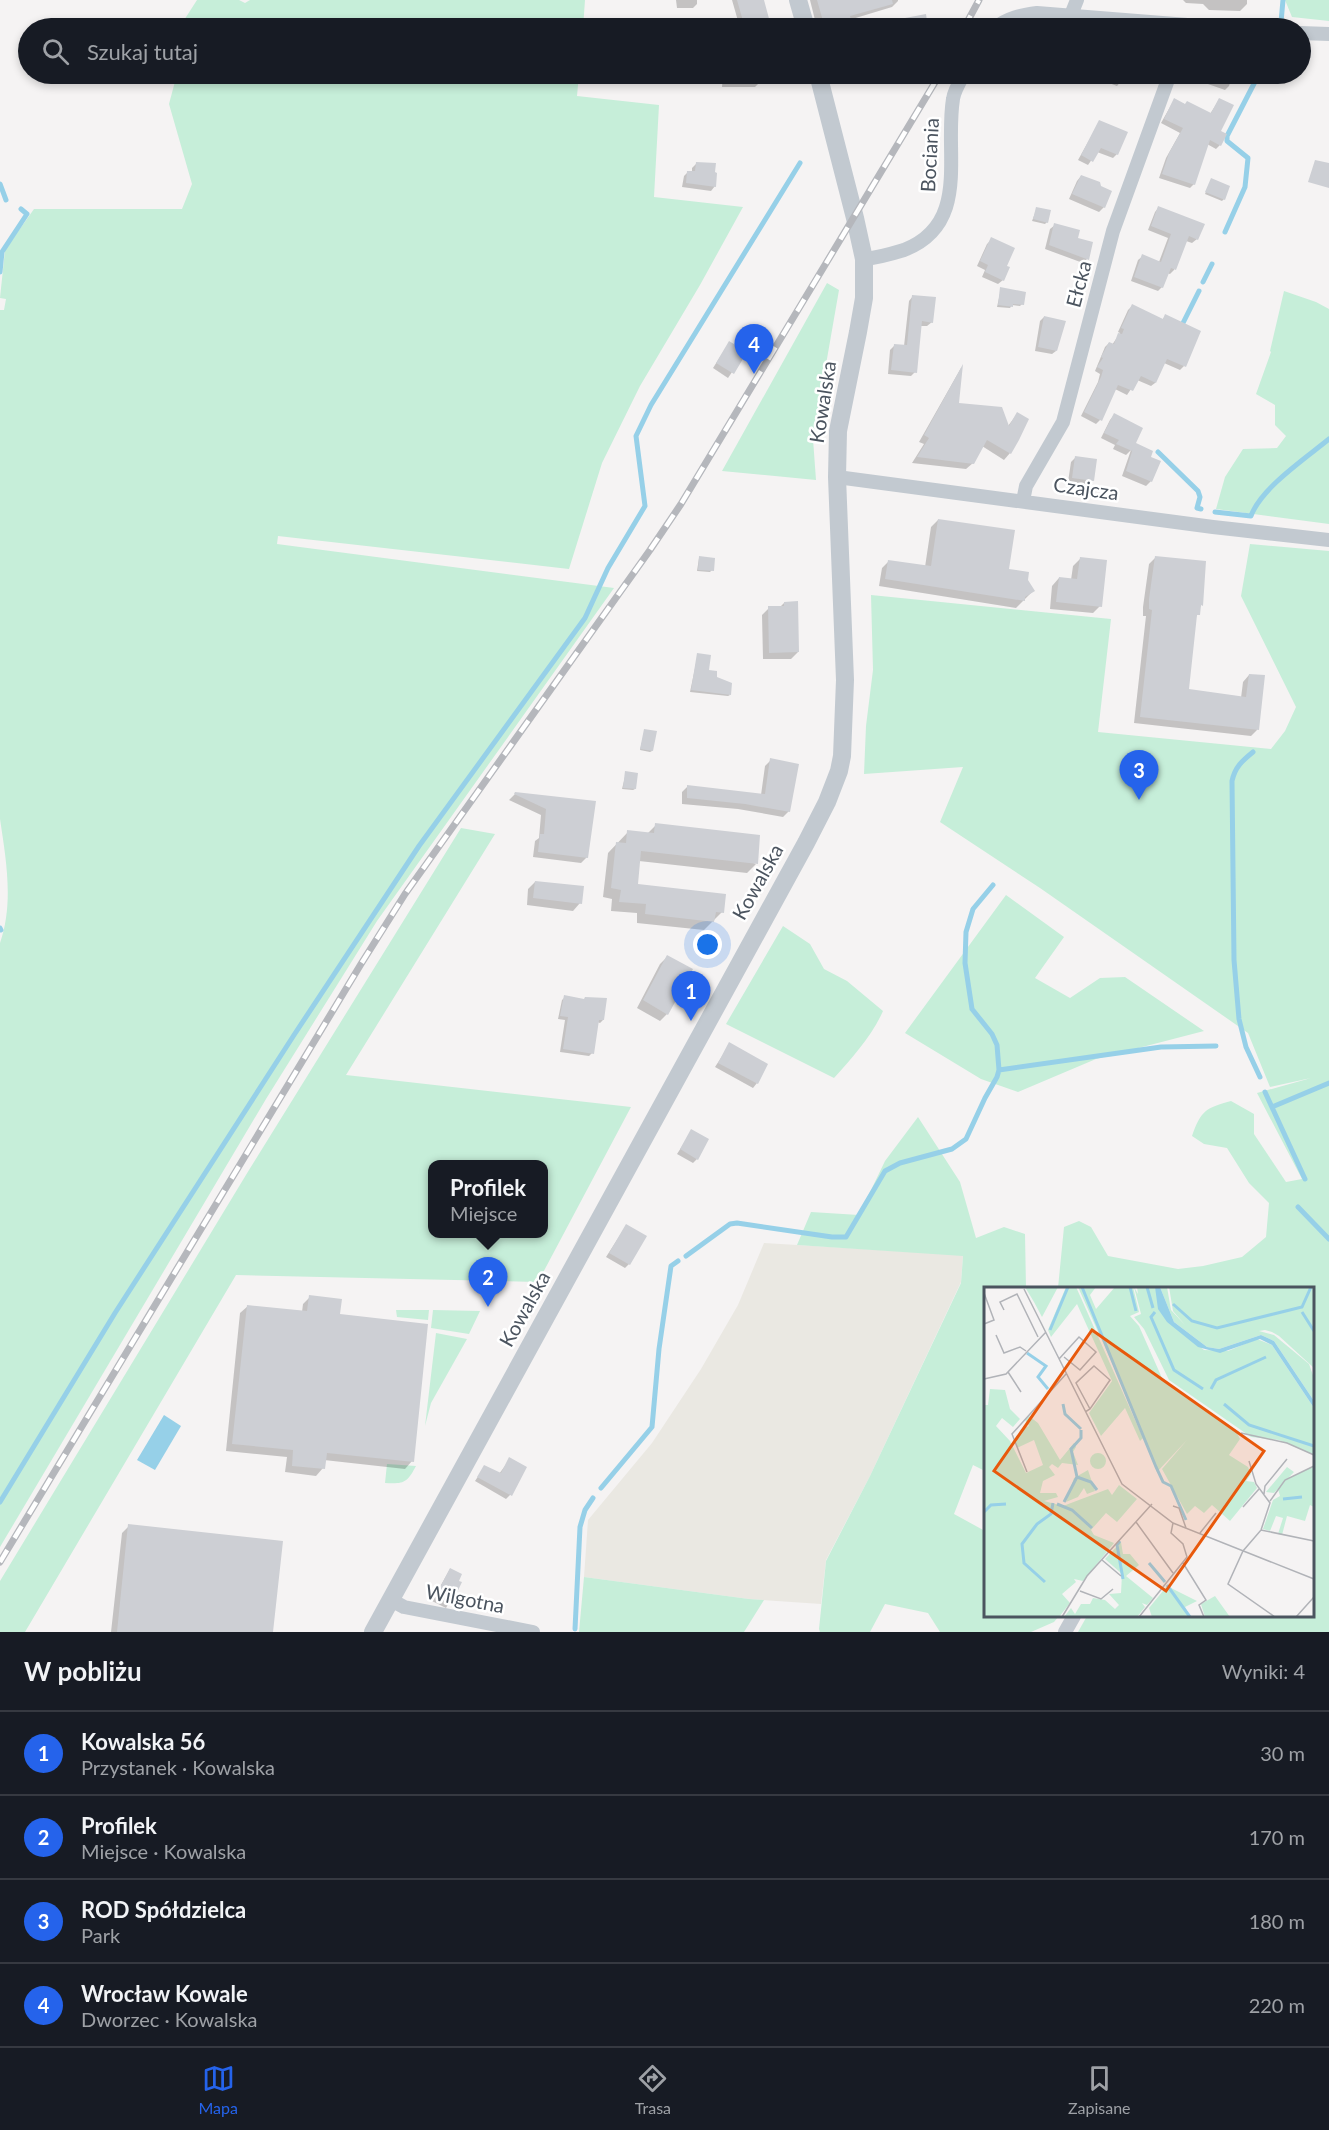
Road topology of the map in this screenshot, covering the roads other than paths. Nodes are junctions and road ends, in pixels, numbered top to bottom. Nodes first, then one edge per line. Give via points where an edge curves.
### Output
1 (798, 0) edge
2 (1077, 0) edge
3 (1071, 15) junction
4 (803, 18) edge
5 (1015, 18) edge
6 (1099, 18) edge
7 (1311, 33) edge
8 (1329, 34) edge
9 (821, 84) edge
10 (959, 84) edge
11 (1166, 84) edge
12 (864, 258) junction
13 (837, 477) junction
14 (1023, 501) junction
15 (1329, 540) edge
16 (391, 1600) junction
17 (1073, 1617) edge
18 (373, 1632) edge
19 (533, 1632) edge
20 (1065, 1632) edge

1 - 4 street
2 - 3 street
3 - 5 street via 1026,14
3 - 6 street
7 - 8 street
9 - 12 street, Kowalska
10 - 12 street, Bociania via 953,97 950,194 937,228 917,245
11 - 14 street, Ełcka via 1113,231 1063,422 1026,486
12 - 13 street, Kowalska via 864,298 838,426
13 - 14 street, Czajcza
13 - 16 street, Kowalska via 845,680 842,756 834,786
14 - 15 street, Czajcza
16 - 18 street, Kowalska
16 - 19 street, Wilgotna via 404,1607
17 - 20 street

